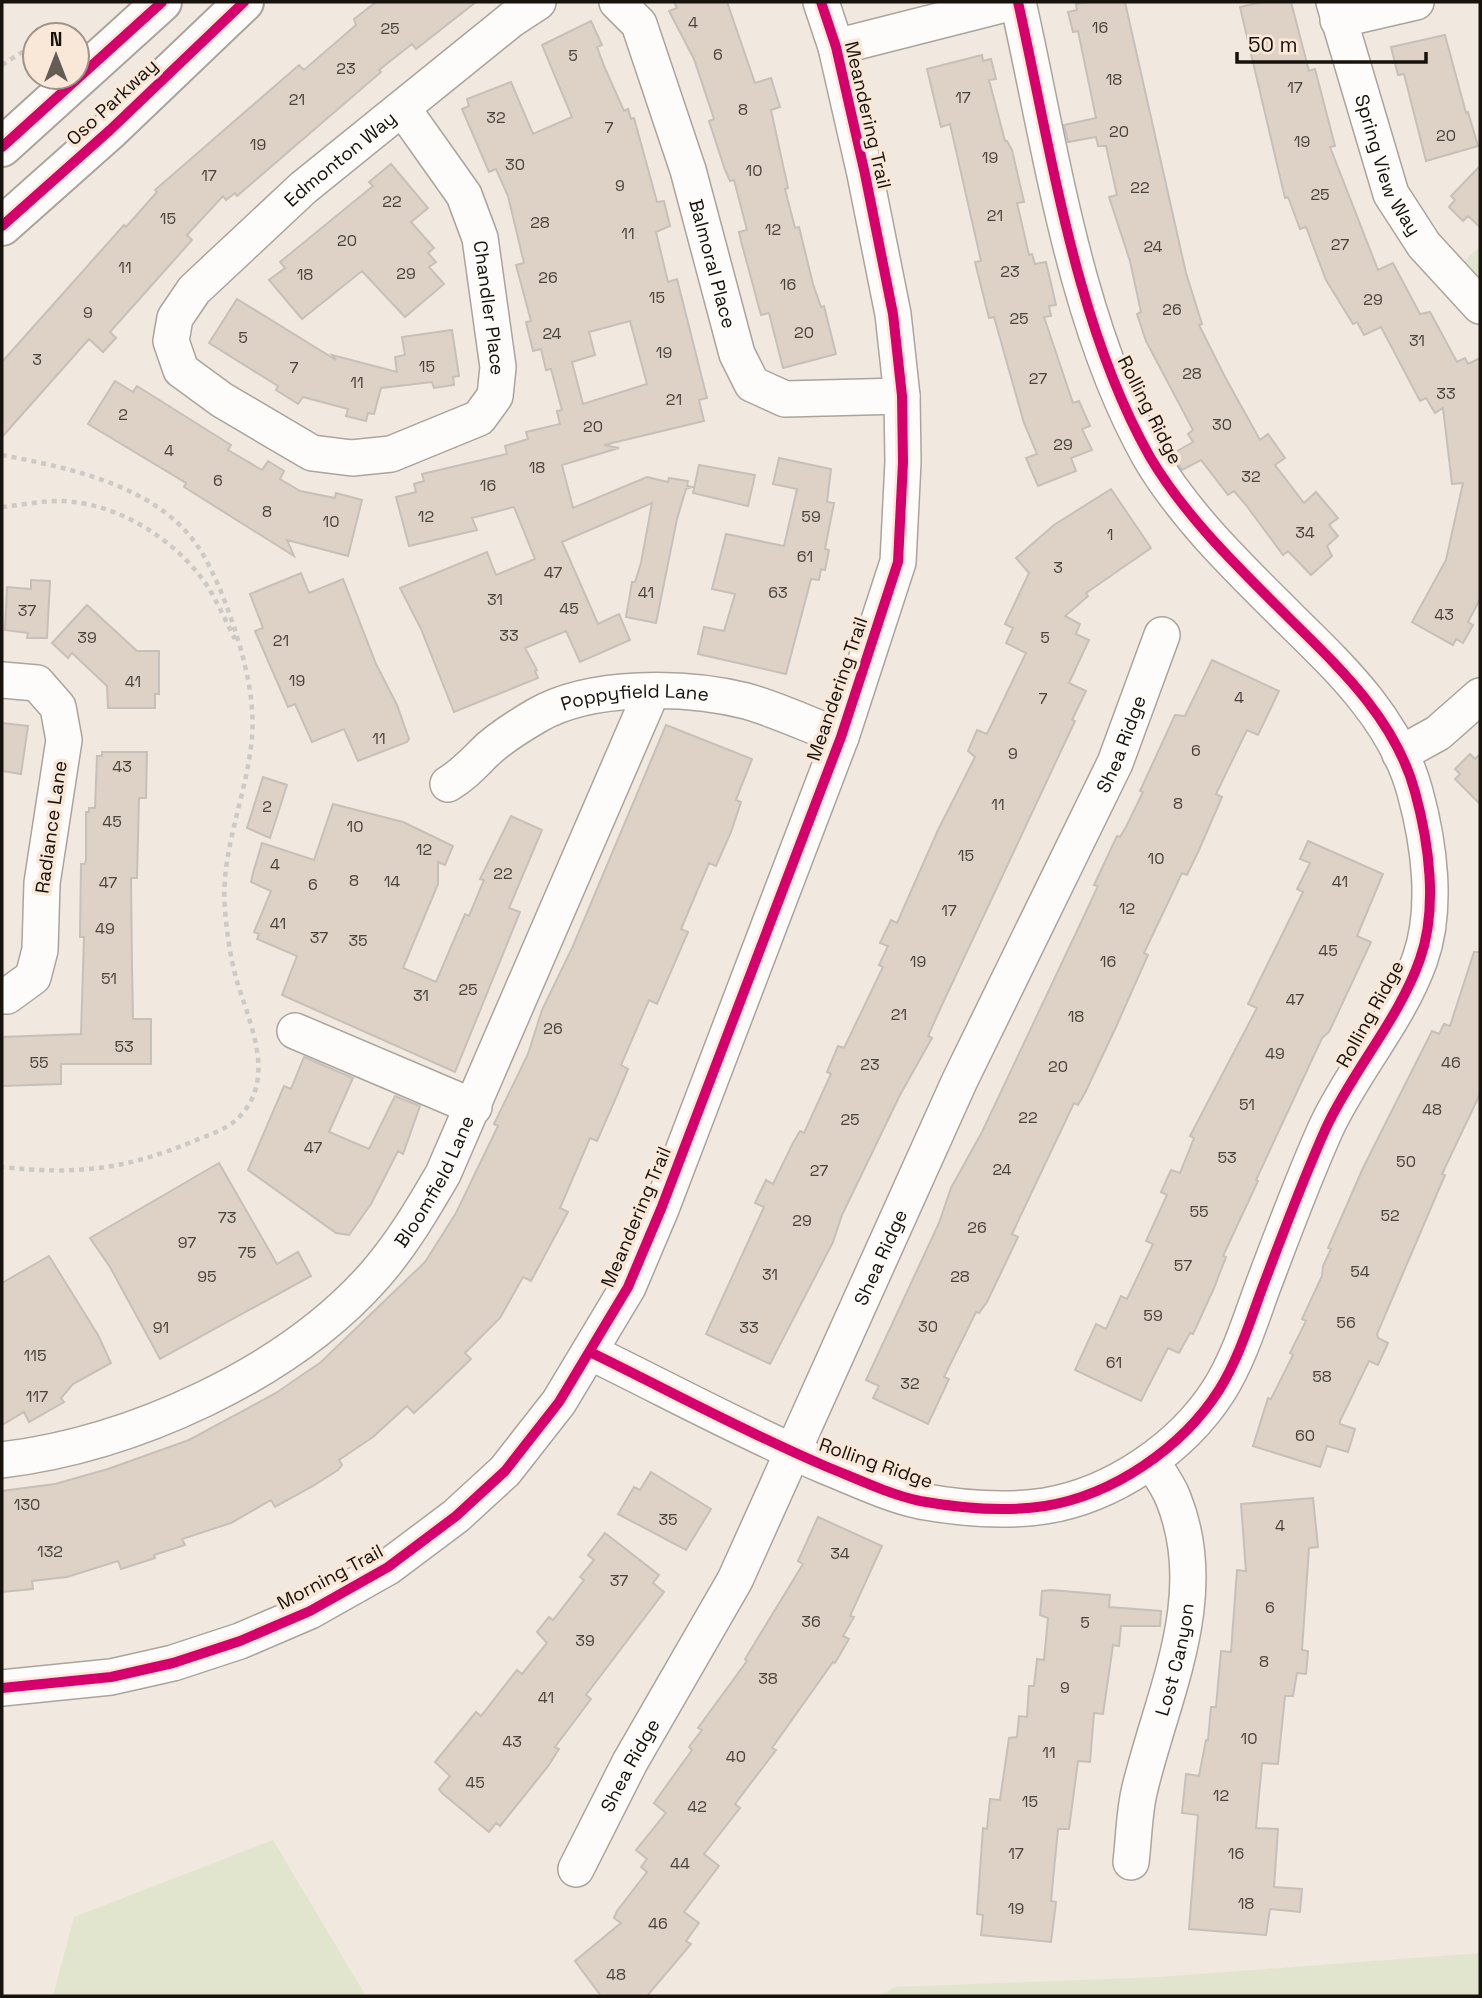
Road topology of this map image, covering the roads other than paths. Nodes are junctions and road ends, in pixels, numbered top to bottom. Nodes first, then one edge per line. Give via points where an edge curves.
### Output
1 (162, 2) edge
2 (244, 2) edge
3 (538, 2) edge
4 (617, 2) edge
5 (821, 2) edge
6 (1015, 2) edge
7 (1416, 2) edge
8 (1336, 11) edge
9 (836, 47) junction
10 (403, 109) junction
11 (2, 148) edge
12 (2, 226) edge
13 (1480, 306) edge
14 (171, 341) joint
15 (902, 397) junction
16 (1162, 635) dead end
17 (2, 680) edge
18 (652, 691) junction
19 (1480, 696) edge
20 (841, 737) junction
21 (1400, 754) junction
22 (448, 785) dead end
23 (2, 996) edge
24 (295, 1031) dead end
25 (474, 1107) junction
26 (590, 1352) junction
27 (792, 1451) junction
28 (2, 1460) edge
29 (1151, 1461) junction
30 (2, 1688) edge
31 (1131, 1862) dead end
32 (576, 1869) dead end

1 - 11 main road, Oso Parkway
2 - 12 main road, Oso Parkway
3 - 10 street, Edmonton Way
4 - 15 street, Balmoral Place via 639,24 688,170 737,354 752,384 785,399
5 - 9 street, Meandering Trail
6 - 9 street
6 - 21 street, Rolling Ridge via 1096,335 1151,459 1208,535 1351,679
7 - 8 street
8 - 13 street, Spring View Way via 1391,194 1424,244
9 - 15 street, Meandering Trail via 893,314
10 - 14 street, Edmonton Way via 303,188 194,290 175,318
10 - 14 street, Chandler Place via 464,195 480,238 498,367 495,396 479,418 391,454 352,458 312,453 181,370
15 - 20 street, Meandering Trail via 898,562
16 - 27 street, Shea Ridge via 1115,763 960,1080
17 - 23 street, Radiance Lane via 37,684 58,707 64,740 41,883 40,950 33,977
18 - 20 street, Poppyfield Lane via 745,701
18 - 22 street, Poppyfield Lane via 619,691 538,715 485,751 467,773
18 - 25 street, Bloomfield Lane
19 - 21 street via 1438,733
20 - 26 street, Meandering Trail via 662,1209 628,1287
21 - 29 street, Rolling Ridge via 1414,787 1425,838 1430,909 1421,956 1328,1125 1220,1389 1194,1423
24 - 25 street
25 - 28 street, Bloomfield Lane via 443,1174 405,1238 373,1277 317,1328 245,1378 169,1415 121,1435 49,1454
26 - 27 street, Rolling Ridge
26 - 30 street, Morning Trail via 559,1402 505,1471 456,1516 388,1567 310,1611 173,1663 111,1677
27 - 29 street, Rolling Ridge via 916,1500 975,1507 1045,1506 1102,1489
27 - 32 street, Shea Ridge via 735,1580 630,1762
29 - 31 street, Lost Canyon via 1173,1497 1188,1553 1187,1612 1180,1656 1139,1790

